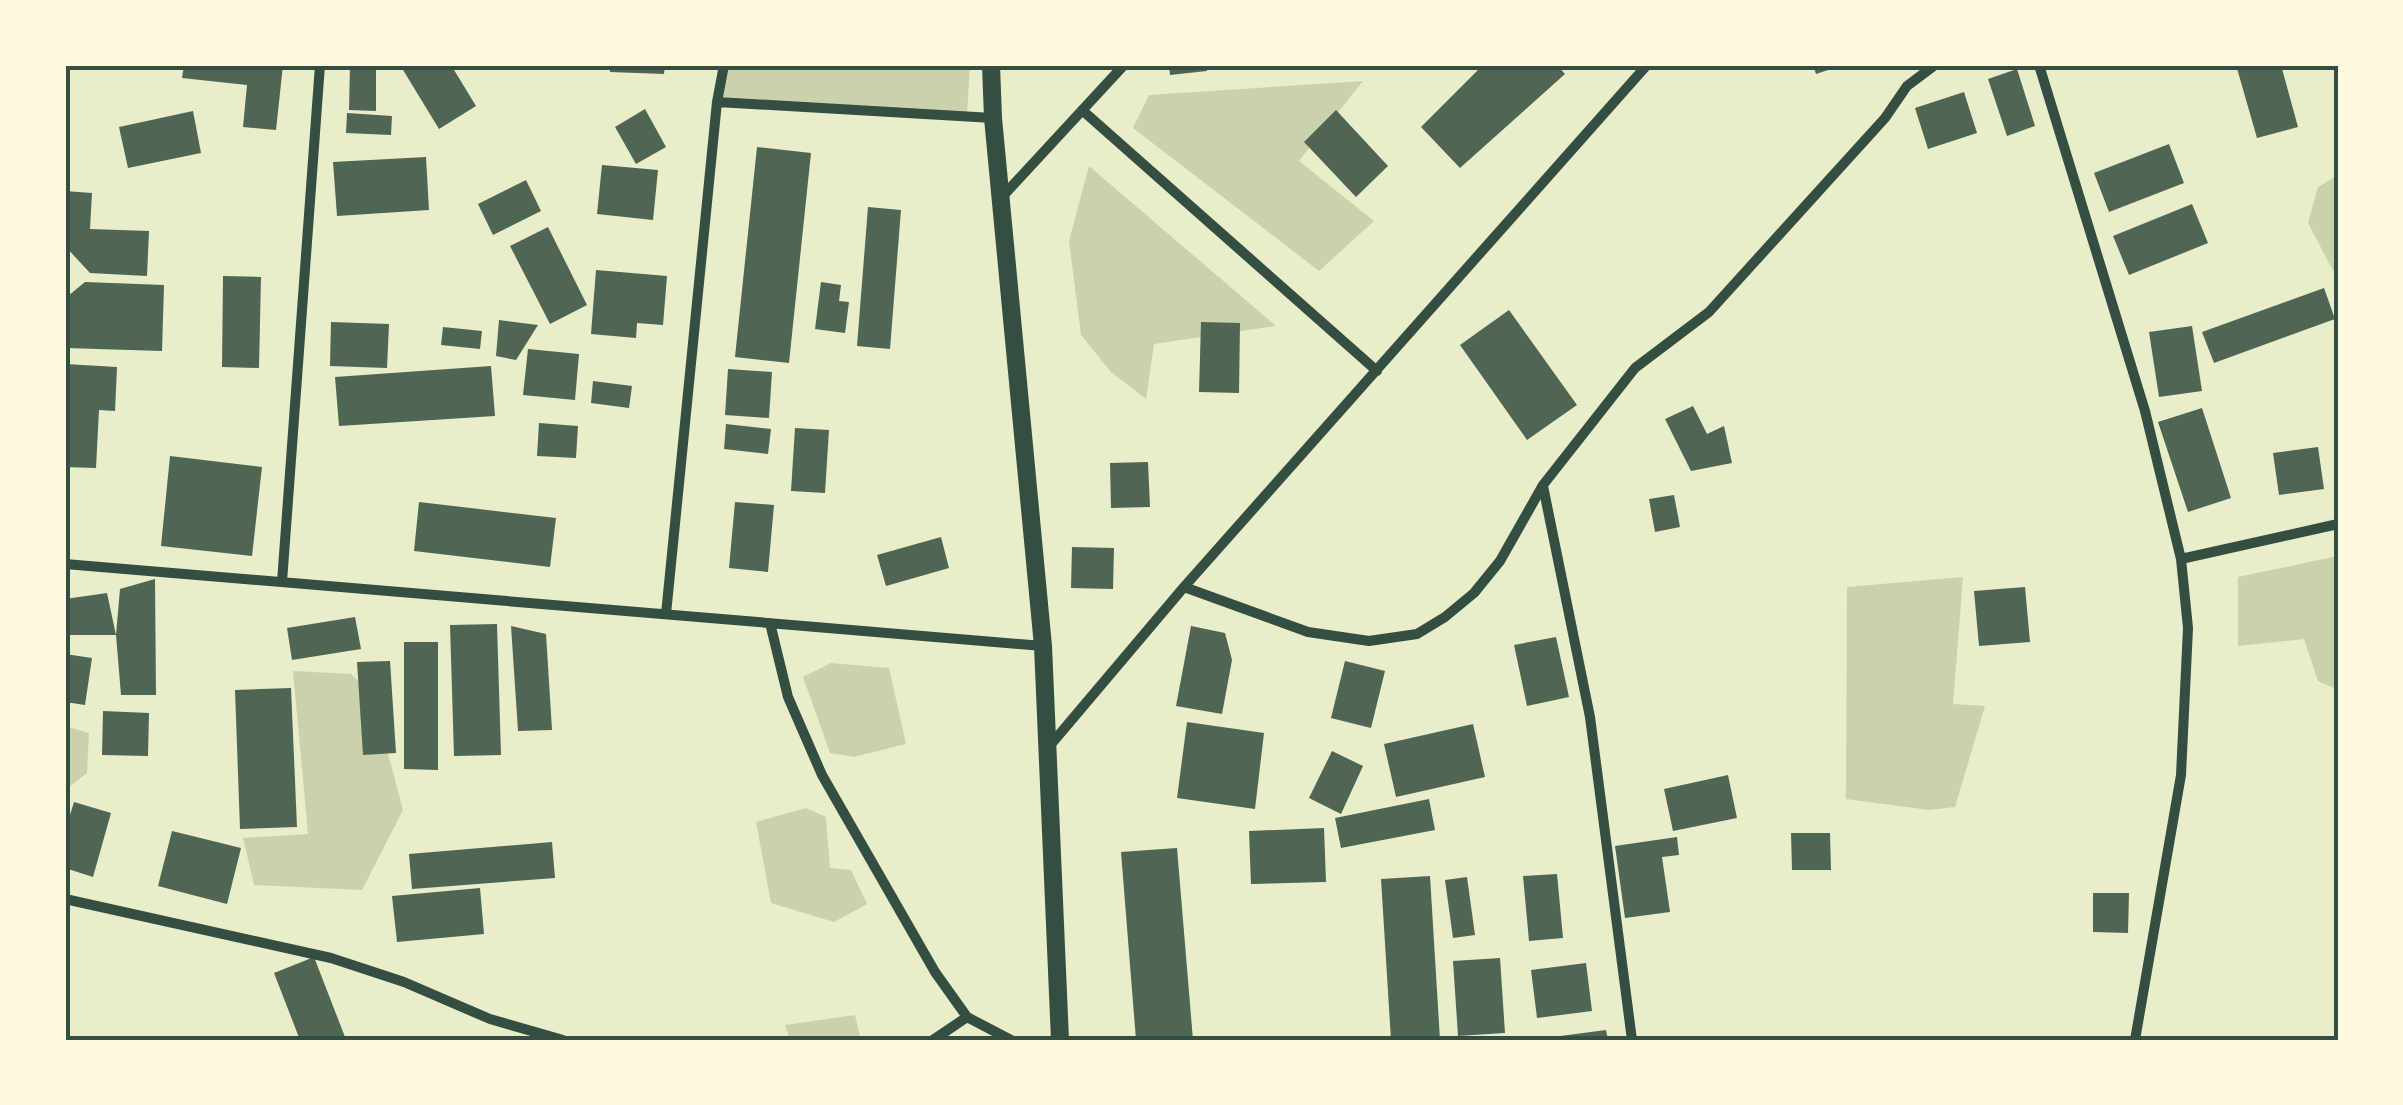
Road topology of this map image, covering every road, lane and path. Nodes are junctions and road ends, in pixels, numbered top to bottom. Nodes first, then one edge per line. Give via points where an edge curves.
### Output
1 (320, 65) edge
2 (724, 65) edge
3 (991, 65) edge
4 (1124, 65) edge
5 (1647, 65) edge
6 (1935, 65) edge
7 (2039, 65) edge
8 (717, 102) junction
9 (1082, 110) junction
10 (993, 118) junction
11 (1002, 197) junction
12 (1377, 371) junction
13 (1543, 485) junction
14 (2338, 524) edge
15 (2181, 559) junction
16 (65, 564) edge
17 (282, 582) junction
18 (1184, 586) junction
19 (666, 614) junction
20 (770, 623) junction
21 (1043, 646) junction
22 (1046, 750) junction
23 (65, 899) edge
24 (967, 1017) junction
25 (564, 1040) edge
26 (933, 1040) edge
27 (1011, 1040) edge
28 (1060, 1040) edge
29 (1632, 1040) edge
30 (2136, 1040) edge

1 - 17 street
2 - 8 street
3 - 10 street
4 - 9 street
5 - 12 street
6 - 13 street via 1907,86 1708,312 1635,368
7 - 15 street via 2145,411
8 - 10 street
8 - 19 street
9 - 11 street
9 - 12 street
10 - 11 street
11 - 21 street
12 - 18 street
13 - 18 street via 1474,593 1417,634 1369,641 1308,632
13 - 29 street via 1590,718
14 - 15 street
15 - 30 street via 2188,628 2181,775
16 - 17 street
17 - 19 street
18 - 22 street
19 - 20 street
20 - 21 street
20 - 24 street via 788,698 822,775
21 - 22 street
22 - 28 street
23 - 25 street via 331,958
24 - 26 street
24 - 27 street

